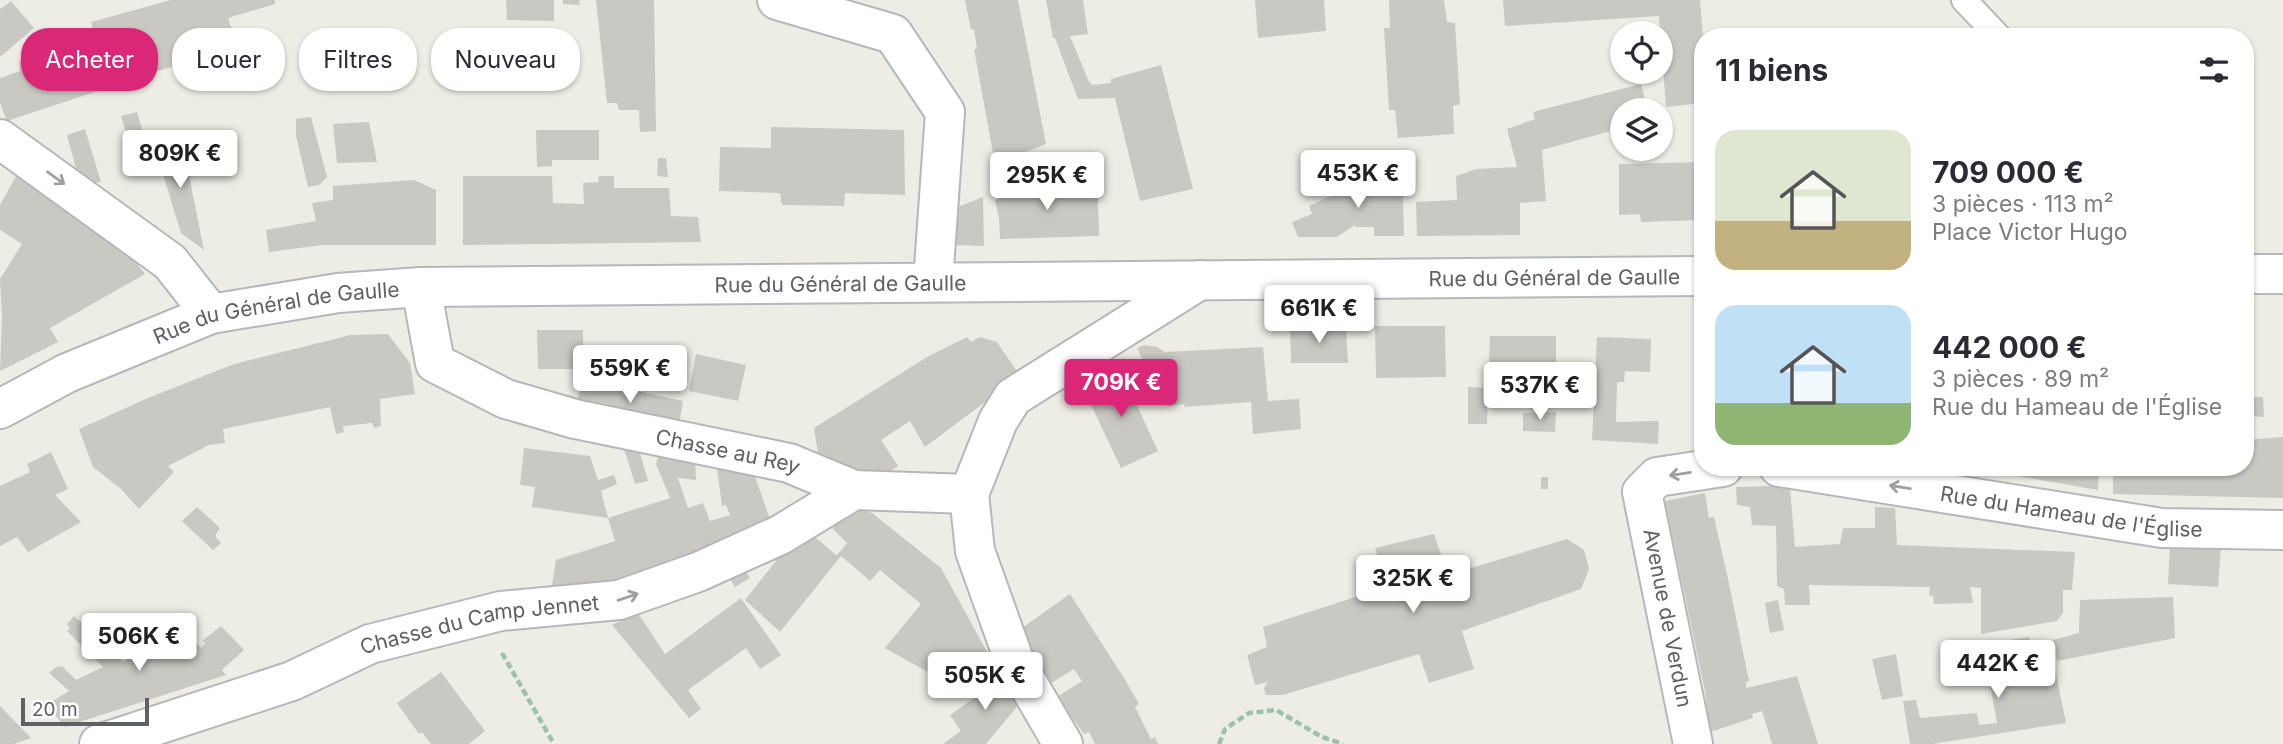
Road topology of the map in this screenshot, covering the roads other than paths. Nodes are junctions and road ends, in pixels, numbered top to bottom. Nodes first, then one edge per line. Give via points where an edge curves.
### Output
1 (777, 0) edge
2 (1964, 0) edge
3 (1990, 28) edge
4 (0, 139) edge
5 (2254, 274) edge
6 (2283, 274) edge
7 (1694, 276) edge
8 (1200, 280) junction
9 (933, 282) junction
10 (421, 288) junction
11 (211, 314) junction
12 (0, 409) edge
13 (1694, 471) edge
14 (1836, 476) edge
15 (854, 490) junction
16 (969, 494) junction
17 (2283, 530) edge
18 (99, 744) edge
19 (1063, 744) edge
20 (1693, 744) edge

1 - 9 street via 893,34 945,112
2 - 3 lane
4 -> 11 street via 170,262
5 - 6 street
7 - 8 street, Rue du Général de Gaulle
8 - 9 street, Rue du Général de Gaulle
8 - 16 street via 1013,397 998,421
9 - 10 street, Rue du Général de Gaulle
10 - 11 street, Rue du Général de Gaulle via 338,293
10 - 15 street, Chasse au Rey via 435,363 506,399 575,419 789,463
11 - 12 street, Rue du Général de Gaulle via 67,373
13 -> 20 street, Avenue de Verdun via 1657,477 1642,492
17 -> 14 street, Rue du Hameau de l'Église via 2162,528
15 - 16 street
18 -> 15 street, Chasse du Camp Jennet via 292,681 370,645 501,611 619,600 698,572 768,540
16 - 19 street via 975,551 1014,660

